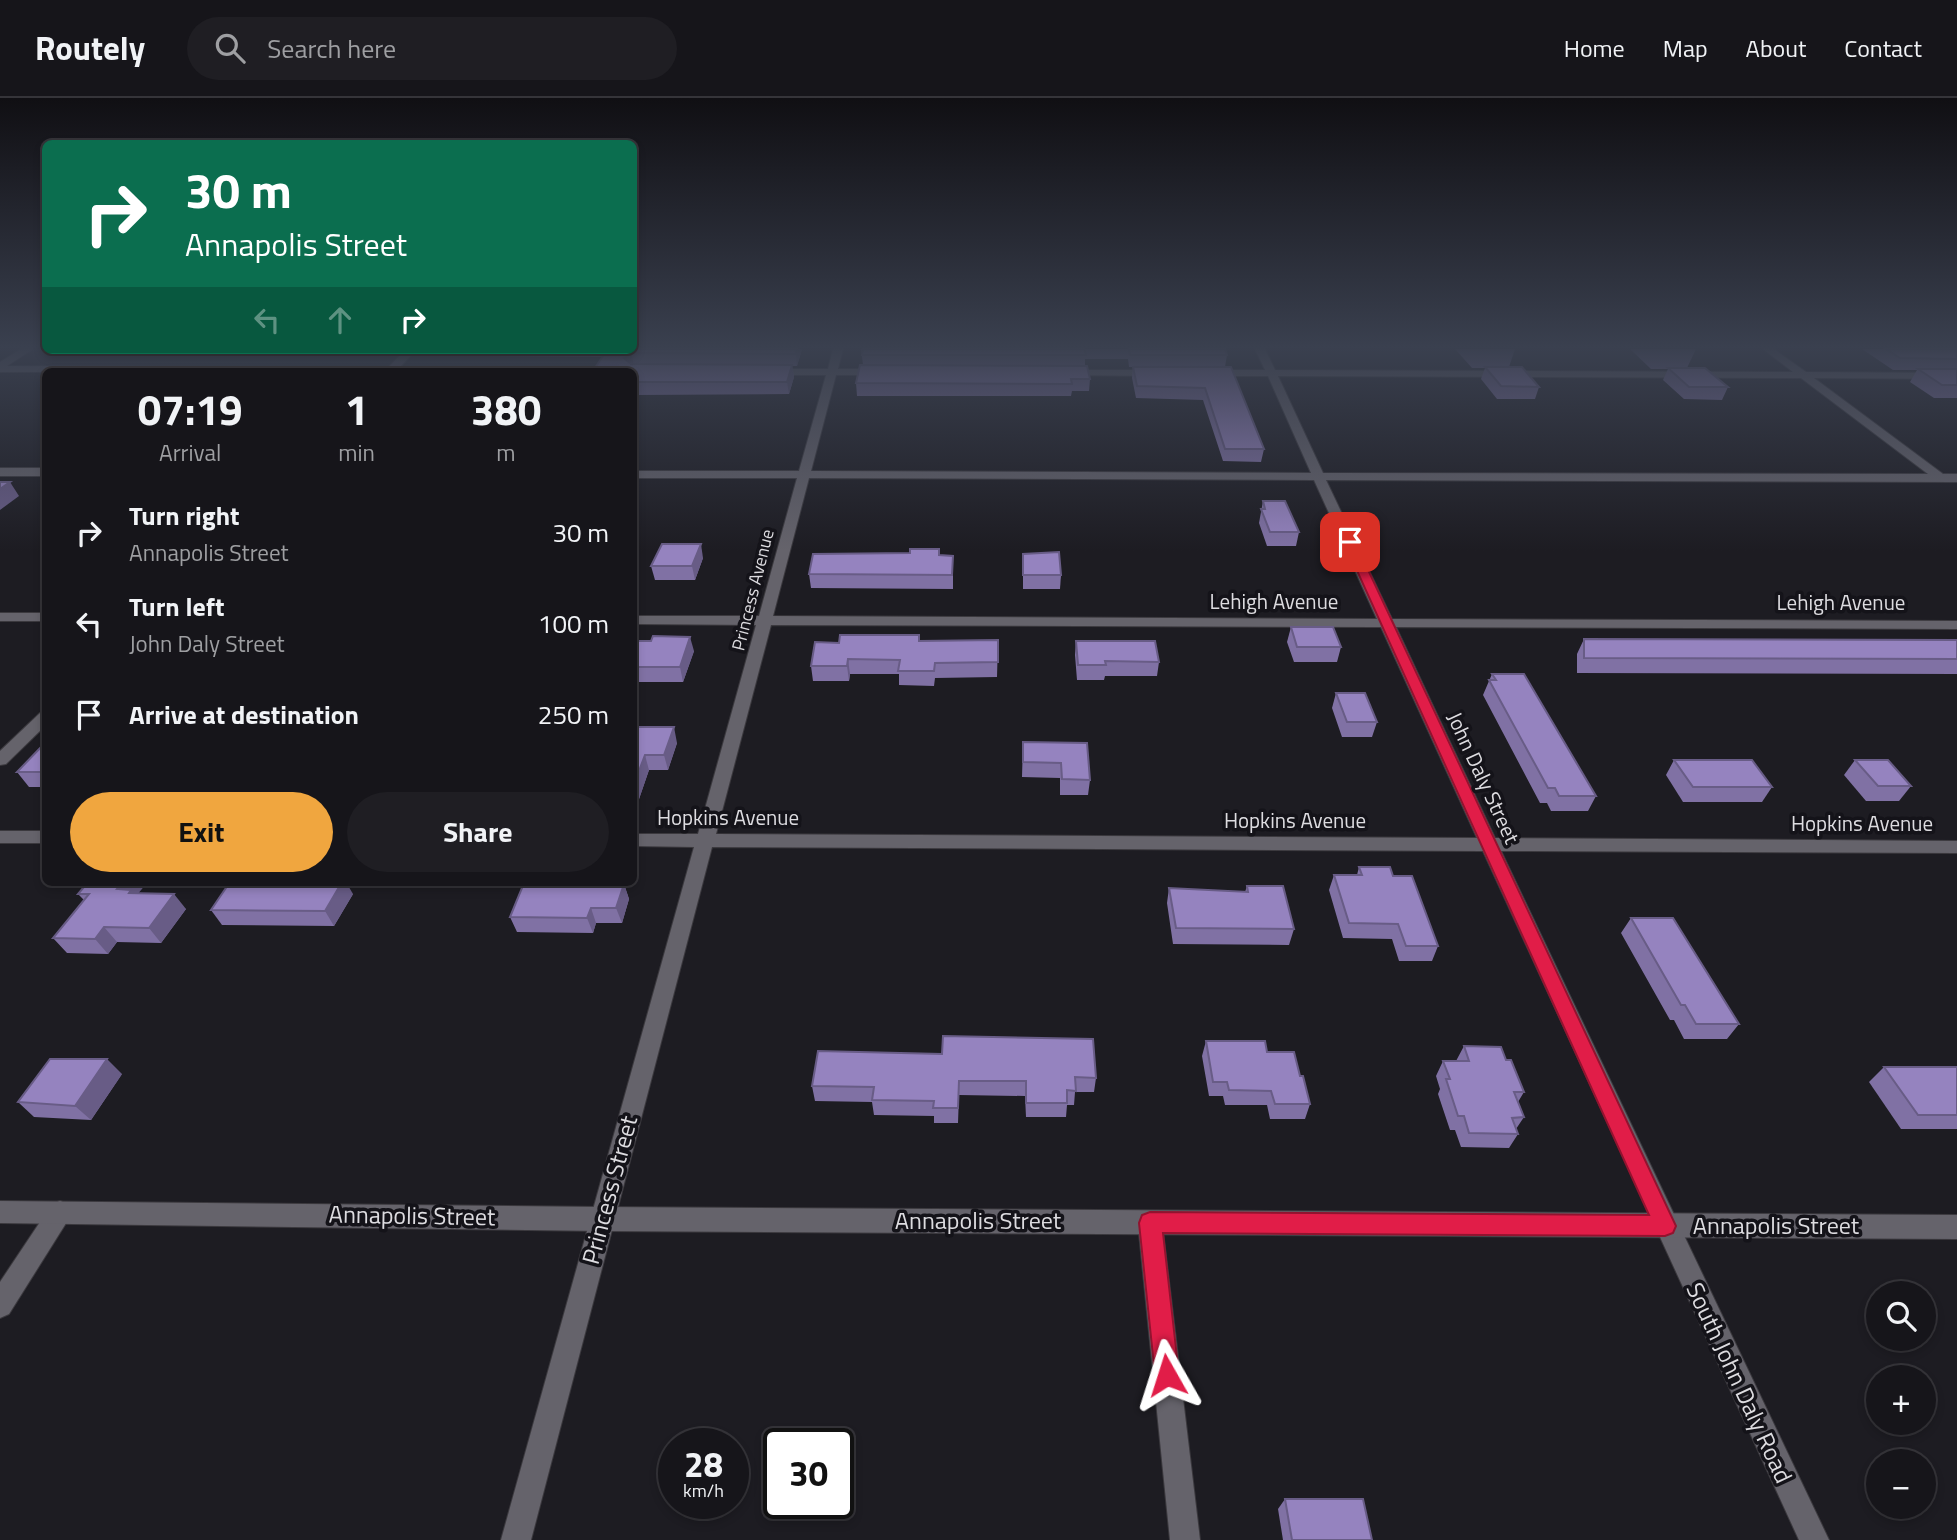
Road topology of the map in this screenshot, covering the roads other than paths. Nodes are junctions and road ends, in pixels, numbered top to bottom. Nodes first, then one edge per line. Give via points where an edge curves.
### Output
1 (819, 416) edge
2 (1291, 416) edge
3 (1858, 416) edge
4 (0, 472) edge
5 (42, 472) edge
6 (637, 474) edge
7 (802, 475) junction
8 (1319, 477) junction
9 (1941, 478) junction
10 (1957, 478) edge
11 (1957, 490) edge
12 (0, 617) edge
13 (42, 617) edge
14 (637, 620) edge
15 (765, 621) junction
16 (1387, 623) junction
17 (1957, 625) edge
18 (42, 720) edge
19 (0, 761) edge
20 (0, 837) edge
21 (42, 837) edge
22 (637, 840) edge
23 (704, 841) junction
24 (1490, 845) junction
25 (1957, 847) edge
26 (0, 1212) edge
27 (60, 1212) junction
28 (602, 1219) junction
29 (1150, 1223) junction
30 (1665, 1226) junction
31 (1957, 1227) edge
32 (0, 1305) edge
33 (516, 1540) edge
34 (1185, 1540) edge
35 (1814, 1540) edge

1 - 7 street, Princess Avenue
2 - 8 street, John Daly Street
3 - 9 street
4 - 5 street
6 - 7 street
7 - 8 street
7 - 15 street, Princess Avenue
8 - 9 street
8 - 16 street, John Daly Street
9 - 10 street
9 - 11 street
12 - 13 street
14 - 15 street, Lehigh Avenue
15 - 16 street, Lehigh Avenue
15 - 23 street, Princess Avenue
16 - 17 street, Lehigh Avenue
16 - 24 street, John Daly Street
18 - 19 street
20 - 21 street
22 - 23 street, Hopkins Avenue
23 - 24 street, Hopkins Avenue
23 - 28 street, Princess Street
24 - 25 street, Hopkins Avenue
24 - 30 street, John Daly Street
26 - 27 street, Annapolis Street
27 - 28 street, Annapolis Street
27 - 32 street
28 - 29 street, Annapolis Street
28 - 33 street, Princess Street
29 - 30 street, Annapolis Street
29 - 34 street
30 - 31 street, Annapolis Street
30 - 35 street, South John Daly Road

